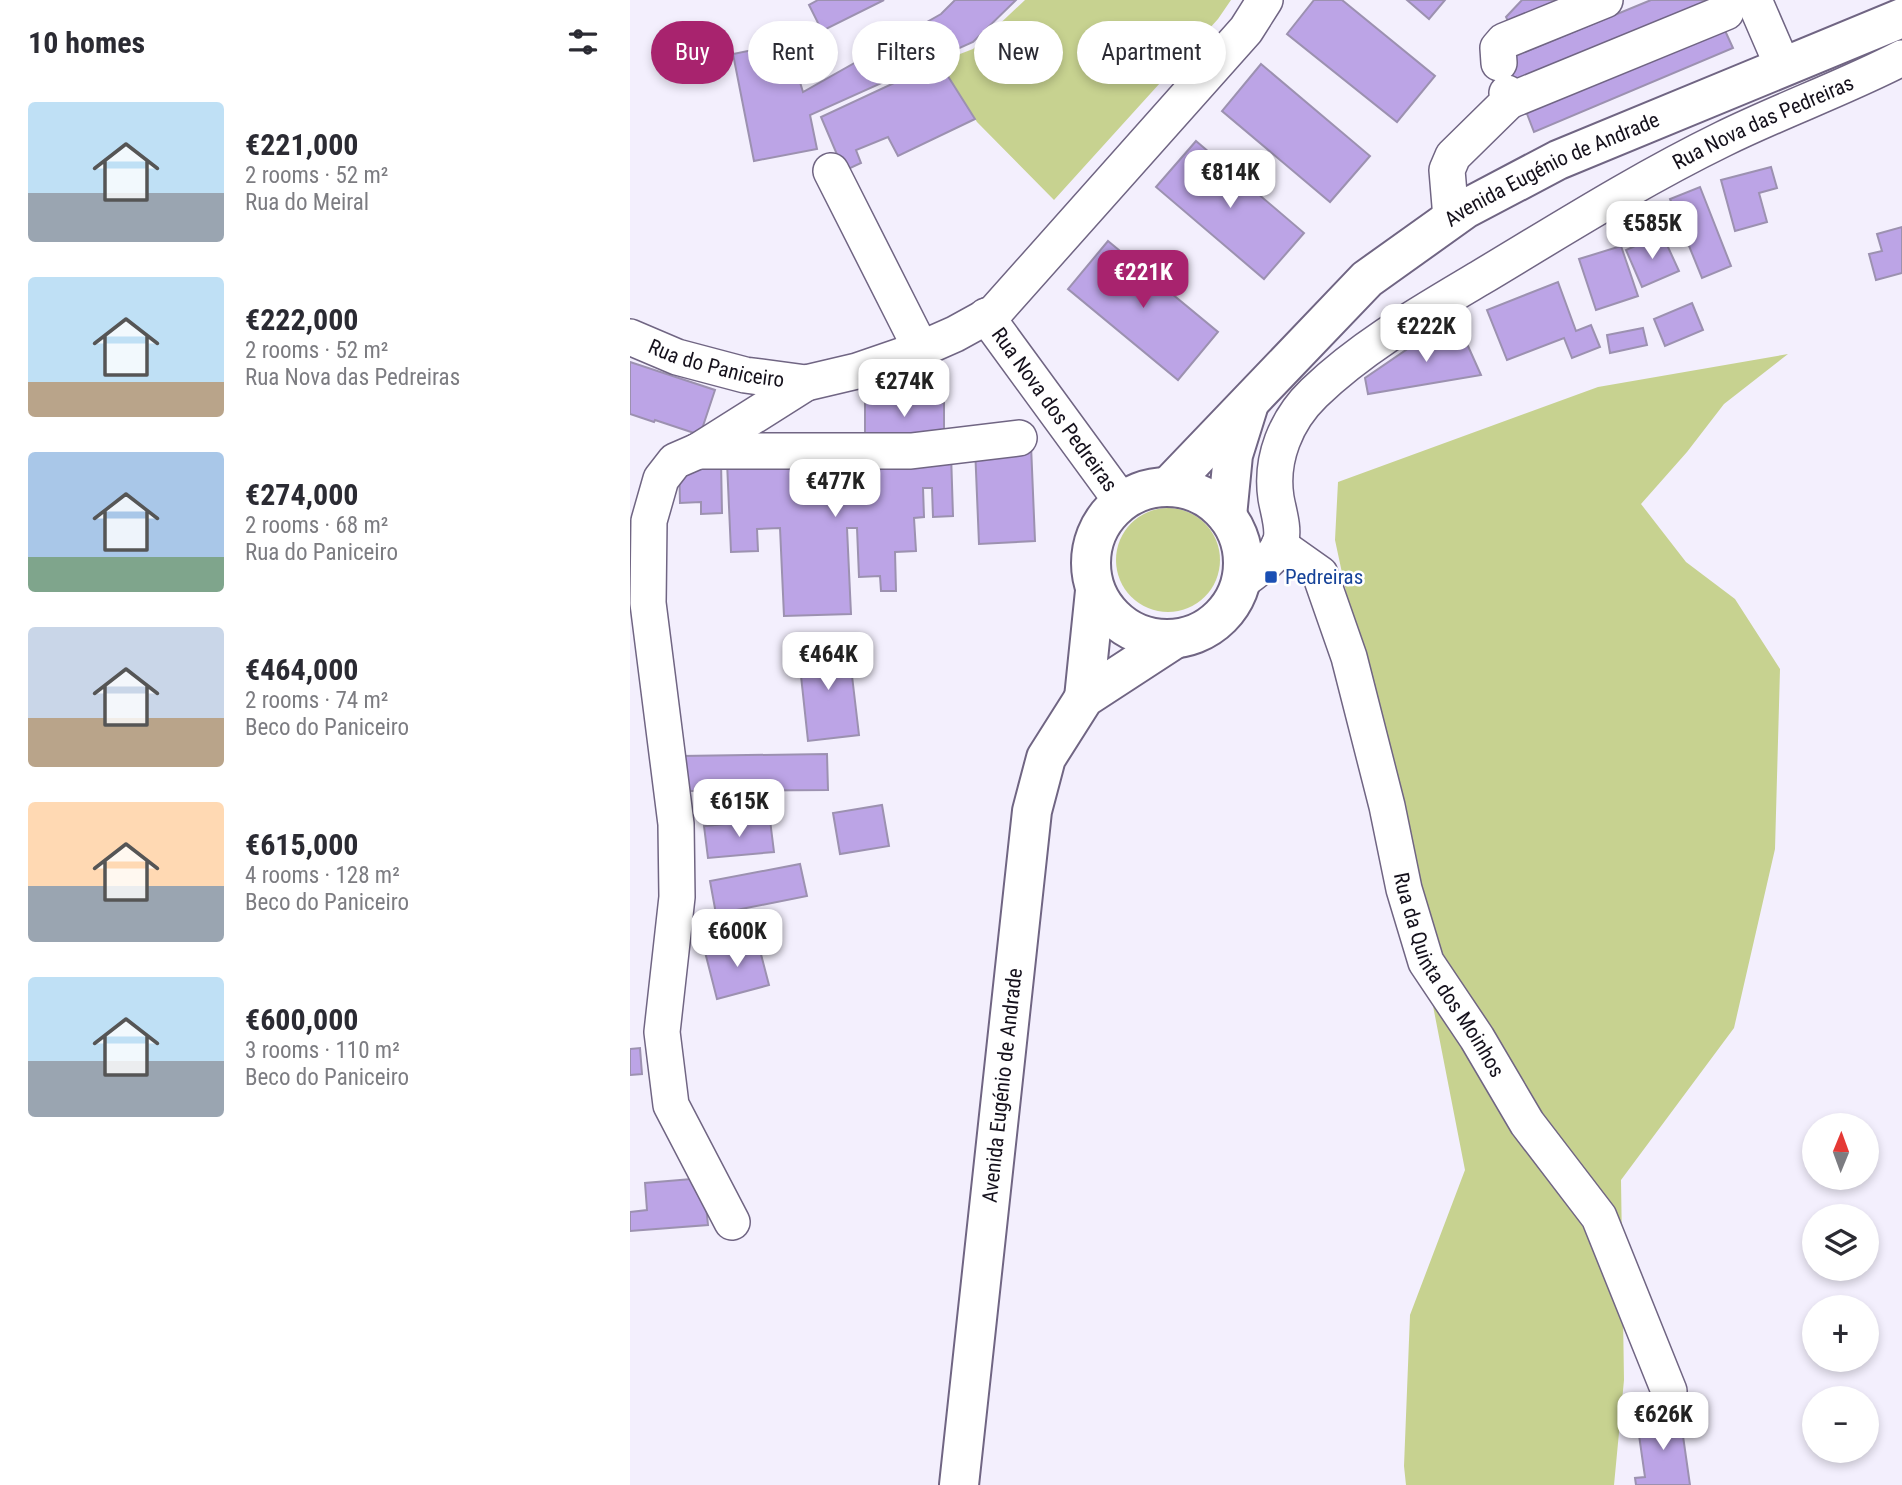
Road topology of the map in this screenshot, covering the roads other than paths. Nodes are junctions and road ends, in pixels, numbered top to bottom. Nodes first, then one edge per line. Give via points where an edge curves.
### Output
1 (1265, 0) edge
2 (1605, 0) edge
3 (1740, 6) edge
4 (1902, 18) edge
5 (1902, 58) edge
6 (1783, 67) junction
7 (1505, 86) junction
8 (831, 171) dead end
9 (1451, 218) junction
10 (986, 316) junction
11 (630, 337) edge
12 (921, 349) junction
13 (806, 383) junction
14 (1252, 398) junction
15 (1019, 438) dead end
16 (698, 451) junction
17 (1168, 487) junction
18 (1122, 502) junction
19 (1227, 516) junction
20 (1279, 545) junction
21 (1242, 581) junction
22 (1095, 591) junction
23 (1172, 640) junction
24 (1084, 698) junction
25 (732, 1222) dead end
26 (1669, 1391) dead end
27 (960, 1485) edge

1 - 10 street via 1245,30 995,312
2 - 7 street via 1504,41 1498,48
3 - 6 street
3 - 7 street
4 - 6 main road, Avenida Eugénio de Andrade
5 - 20 street, Rua Nova das Pedreiras via 1648,177 1420,314 1348,363 1292,418 1277,454
6 - 9 main road, Avenida Eugénio de Andrade via 1558,160
7 - 9 street via 1447,170
8 - 12 street
9 - 14 main road, Avenida Eugénio de Andrade via 1367,279
10 - 12 street
10 - 18 street, Rua Nova dos Pedreiras
11 - 13 street, Rua do Paniceiro via 677,357 745,375
12 - 13 street via 857,372
13 - 16 street
14 - 17 main road, Avenida Eugénio de Andrade
14 - 19 main road, Avenida Eugénio de Andrade via 1233,455
15 - 16 street via 911,451
16 - 25 street via 675,461 661,479 649,522 648,603 676,824 677,897 662,1032 671,1105
17 - 18 main road, Avenida Eugénio de Andrade via 1146,490
17 - 19 main road, Avenida Eugénio de Andrade via 1190,490
18 - 22 main road, Avenida Eugénio de Andrade via 1106,516 1094,540 1090,565
19 - 21 main road, Avenida Eugénio de Andrade via 1238,536
20 - 21 street via 1272,558
20 - 26 street, Rua da Quinta dos Moinhos via 1321,574 1349,657 1426,962 1527,1123 1599,1216
21 - 23 main road, Avenida Eugénio de Andrade via 1217,622
22 - 23 main road, Avenida Eugénio de Andrade via 1107,612 1126,628 1148,638
22 - 24 main road, Avenida Eugénio de Andrade
23 - 24 main road, Avenida Eugénio de Andrade
24 - 27 main road, Avenida Eugénio de Andrade via 1046,758 1032,811

